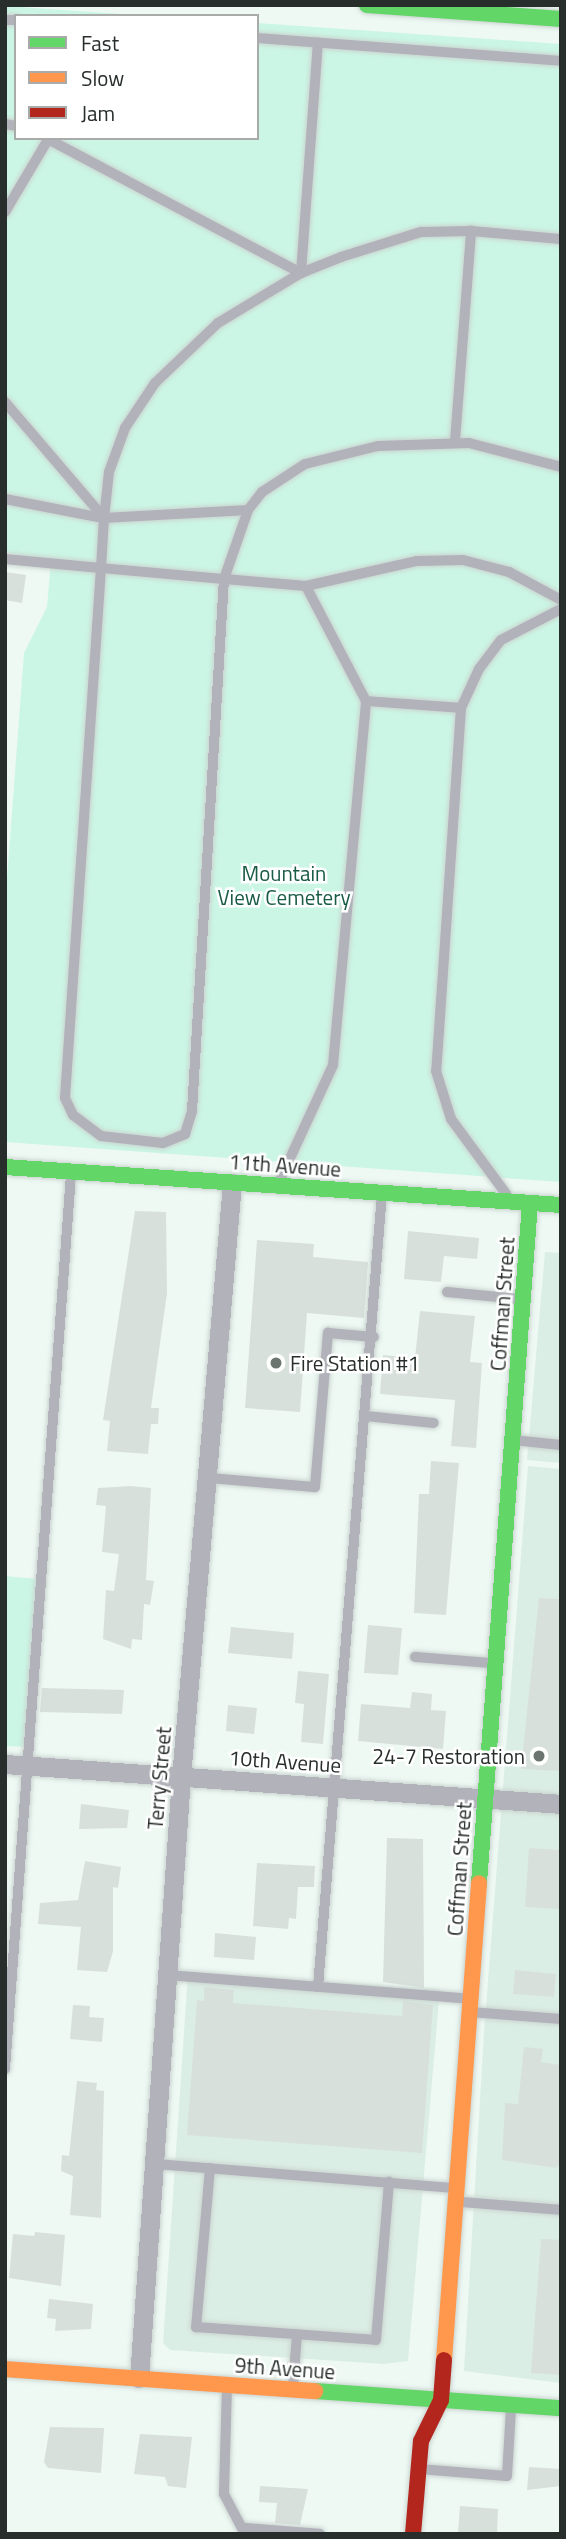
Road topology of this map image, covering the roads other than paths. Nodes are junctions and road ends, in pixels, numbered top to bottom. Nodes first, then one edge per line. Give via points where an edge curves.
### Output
1 (367, 5) edge
2 (561, 19) edge
3 (259, 38) edge
4 (318, 43) junction
5 (561, 61) edge
6 (47, 140) edge
7 (50, 140) edge
8 (5, 212) edge
9 (471, 231) junction
10 (561, 239) edge
11 (301, 273) junction
12 (5, 402) edge
13 (455, 441) junction
14 (561, 467) edge
15 (5, 499) edge
16 (248, 510) junction
17 (104, 518) junction
18 (5, 559) edge
19 (101, 568) junction
20 (224, 579) junction
21 (306, 586) junction
22 (561, 600) edge
23 (561, 609) edge
24 (366, 701) junction
25 (461, 708) junction
26 (5, 1167) edge
27 (72, 1171) junction
28 (232, 1182) junction
29 (277, 1186) junction
30 (382, 1194) junction
31 (512, 1202) junction
32 (530, 1203) junction
33 (561, 1205) edge
34 (447, 1292) dead end
35 (523, 1299) junction
36 (374, 1336) junction
37 (366, 1416) junction
38 (434, 1423) dead end
39 (513, 1440) junction
40 (561, 1445) edge
41 (209, 1478) junction
42 (415, 1657) dead end
43 (496, 1663) junction
44 (5, 1764) edge
45 (30, 1766) junction
46 (181, 1777) junction
47 (333, 1787) junction
48 (486, 1798) junction
49 (561, 1804) edge
50 (167, 1975) junction
51 (318, 1987) junction
52 (470, 2005) junction
53 (561, 2019) edge
54 (5, 2069) edge
55 (155, 2164) junction
56 (210, 2168) junction
57 (388, 2182) junction
58 (456, 2195) junction
59 (561, 2210) edge
60 (297, 2334) junction
61 (5, 2369) edge
62 (139, 2378) junction
63 (227, 2385) junction
64 (293, 2389) junction
65 (441, 2400) junction
66 (511, 2405) junction
67 (561, 2408) edge
68 (419, 2469) junction
69 (244, 2531) edge
70 (320, 2534) edge
71 (413, 2534) edge

1 - 2 street
3 - 4 lane
4 - 5 lane
4 - 11 lane
6 - 8 lane
7 - 11 lane
9 - 10 lane
9 - 11 lane via 399,237
9 - 13 lane
11 - 17 lane via 218,323 155,383 116,449
12 - 17 lane
13 - 14 lane via 502,447
13 - 16 lane via 378,446 328,456 281,477
15 - 17 lane
16 - 17 lane
16 - 20 lane
17 - 19 lane
18 - 19 lane
19 - 20 lane
19 - 20 lane via 64,1089 68,1106 90,1129 132,1143 178,1139 190,1121
20 - 21 lane
21 - 22 lane via 418,561 463,560 509,572
21 - 24 lane
23 - 25 lane via 501,640 479,668
24 - 25 lane
24 - 29 lane via 333,1065
25 - 31 lane via 437,1080 451,1119
26 - 27 street, 11th Avenue
27 - 28 street, 11th Avenue
27 - 45 lane
28 - 29 street, 11th Avenue
28 - 41 street, Terry Street
29 - 30 street, 11th Avenue
30 - 31 street, 11th Avenue
30 - 36 lane
31 - 32 street, 11th Avenue
32 - 33 street, 11th Avenue
32 - 35 street, Coffman Street
34 - 35 lane
35 - 39 street, Coffman Street
36 - 37 lane
36 - 41 lane via 328,1333 315,1487
37 - 38 lane
37 - 47 lane
39 - 40 lane
39 - 43 street, Coffman Street
41 - 46 street, Terry Street
42 - 43 lane
43 - 48 street, Coffman Street
44 - 45 street, 10th Avenue
45 - 46 street, 10th Avenue
45 - 54 lane
46 - 47 street, 10th Avenue
46 - 50 street, Terry Street
47 - 48 street, 10th Avenue
47 - 51 lane
48 - 49 street, 10th Avenue
48 - 52 street, Coffman Street
50 - 51 lane
50 - 55 street, Terry Street
51 - 52 lane
52 - 53 lane
52 - 58 street, Coffman Street
55 - 56 lane
55 - 62 street, Terry Street
56 - 57 lane
56 - 60 lane via 196,2327
57 - 58 lane
57 - 60 lane via 376,2340
58 - 59 lane
58 - 65 street, Coffman Street
60 - 64 lane
61 - 62 street, 9th Avenue
62 - 63 street, 9th Avenue
63 - 64 street, 9th Avenue
63 - 69 lane via 224,2494
64 - 65 street, 9th Avenue
65 - 66 street, 9th Avenue
65 - 68 street, Coffman Street via 421,2441
66 - 67 street, 9th Avenue
66 - 68 lane via 507,2476
68 - 71 street, Coffman Street
69 - 70 lane

